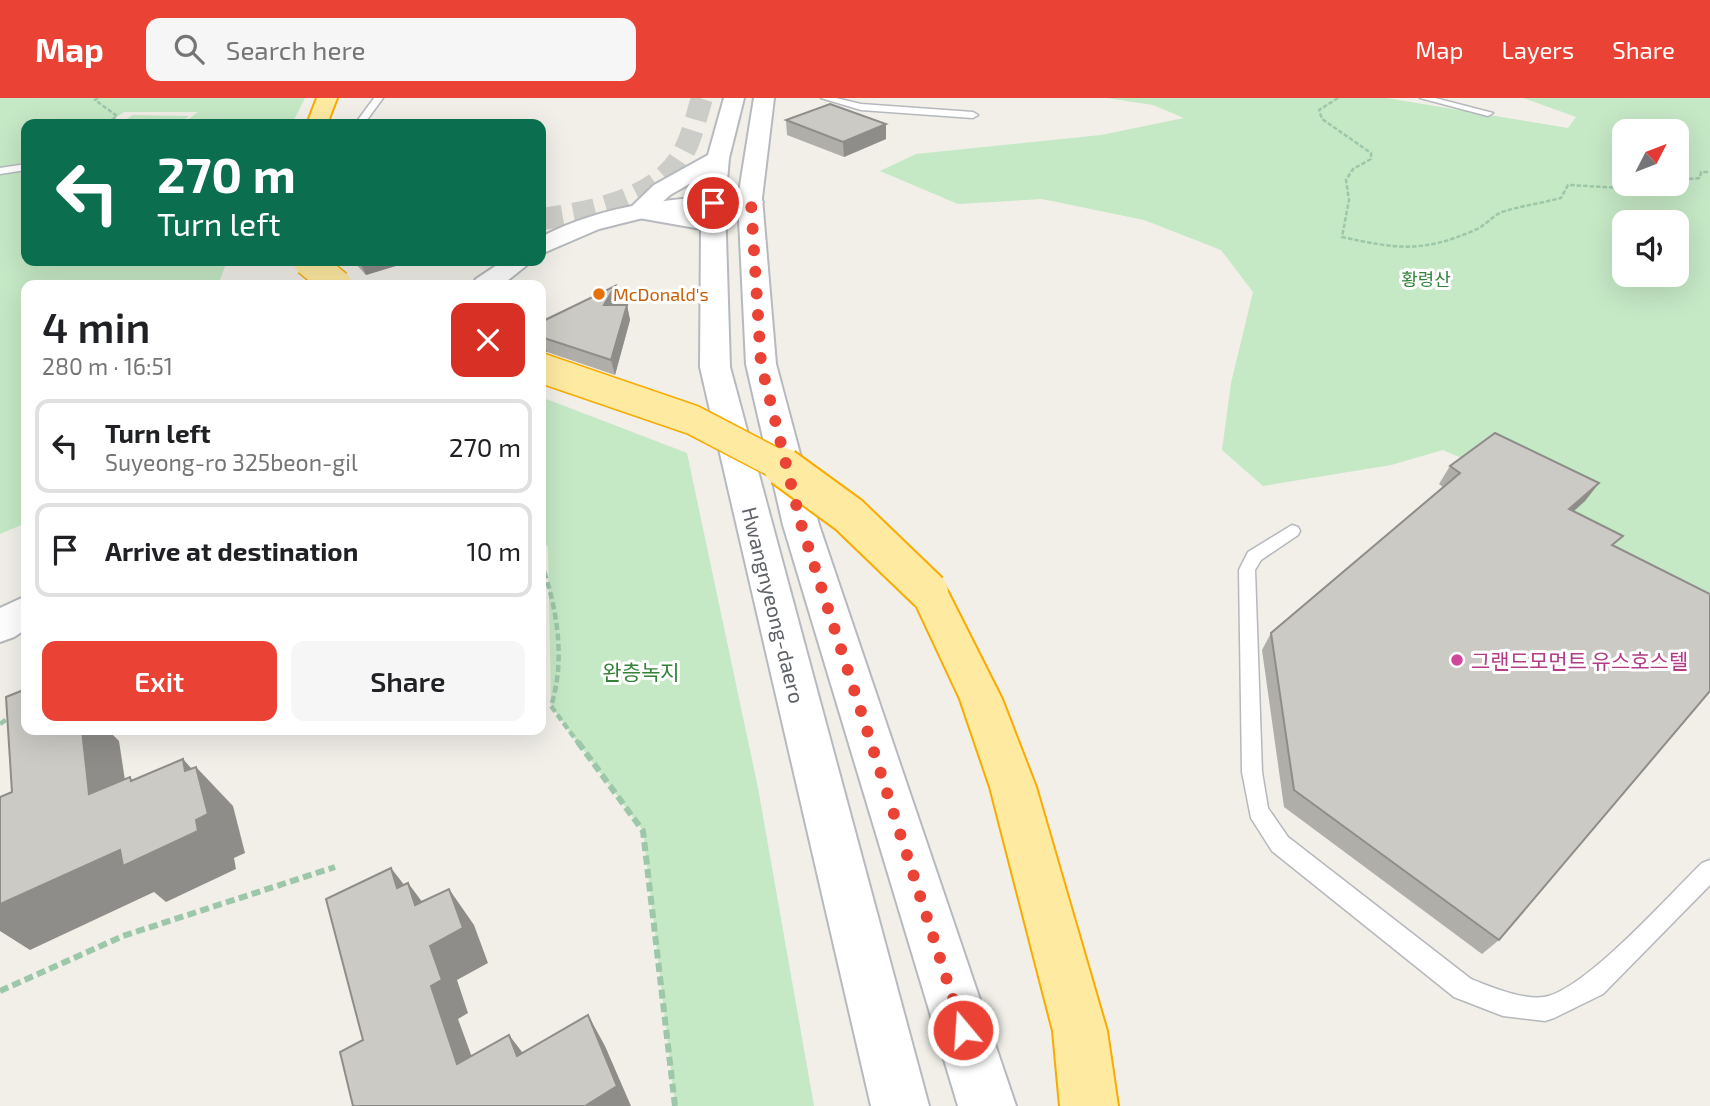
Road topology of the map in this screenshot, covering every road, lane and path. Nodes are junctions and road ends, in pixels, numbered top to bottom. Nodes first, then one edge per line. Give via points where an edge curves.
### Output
1 (98, 98) edge
2 (328, 98) edge
3 (379, 98) edge
4 (734, 98) edge
5 (764, 98) edge
6 (825, 98) edge
7 (1338, 98) edge
8 (1424, 98) edge
9 (1488, 113) dead end
10 (973, 115) dead end
11 (113, 119) edge
12 (319, 119) edge
13 (326, 119) edge
14 (363, 119) edge
15 (718, 158) junction
16 (21, 168) edge
17 (0, 170) edge
18 (1710, 172) edge
19 (1689, 179) edge
20 (1612, 188) edge
21 (751, 202) junction
22 (639, 211) junction
23 (713, 214) junction
24 (546, 245) edge
25 (316, 266) edge
26 (334, 266) edge
27 (512, 266) edge
28 (332, 280) edge
29 (344, 280) edge
30 (492, 280) edge
31 (546, 371) edge
32 (1292, 531) dead end
33 (546, 574) edge
34 (21, 613) edge
35 (0, 627) edge
36 (18, 712) edge
37 (0, 724) edge
38 (335, 867) dead end
39 (1710, 870) edge
40 (0, 991) edge
41 (675, 1106) edge
42 (900, 1106) edge
43 (987, 1106) edge
44 (1089, 1106) edge

1 - 11 path via 95,100 117,116
2 - 12 highway
2 - 13 highway
3 - 14 lane
4 - 15 main road, Hwangnyeong-daero
5 - 21 main road
6 - 10 lane via 861,107
7 - 20 path via 1319,110 1322,119 1371,153 1371,159 1353,169 1346,180 1349,200 1342,237 1384,246 1443,244 1482,227 1499,213 1561,198 1568,185
8 - 9 lane
15 - 22 main road via 662,190
15 - 23 main road, Hwangnyeong-daero
16 - 17 lane
18 - 19 path
21 - 23 main road
21 - 43 main road via 761,364 801,524
22 - 23 main road
22 - 24 main road via 598,222
23 - 42 main road, Hwangnyeong-daero via 715,367
25 - 28 highway, bridge
26 - 29 lane
27 - 30 main road
31 - 44 highway, bridge via 693,420 764,456 817,487 891,549 929,592 981,699 1013,787 1080,1031
32 - 39 lane via 1254,556 1247,570 1252,772 1258,811 1280,844 1463,988 1503,1004 1545,1009 1594,985
33 - 41 path via 556,618 558,690 551,706 643,831
34 - 35 main road
36 - 37 path
38 - 40 path via 139,929 48,965

